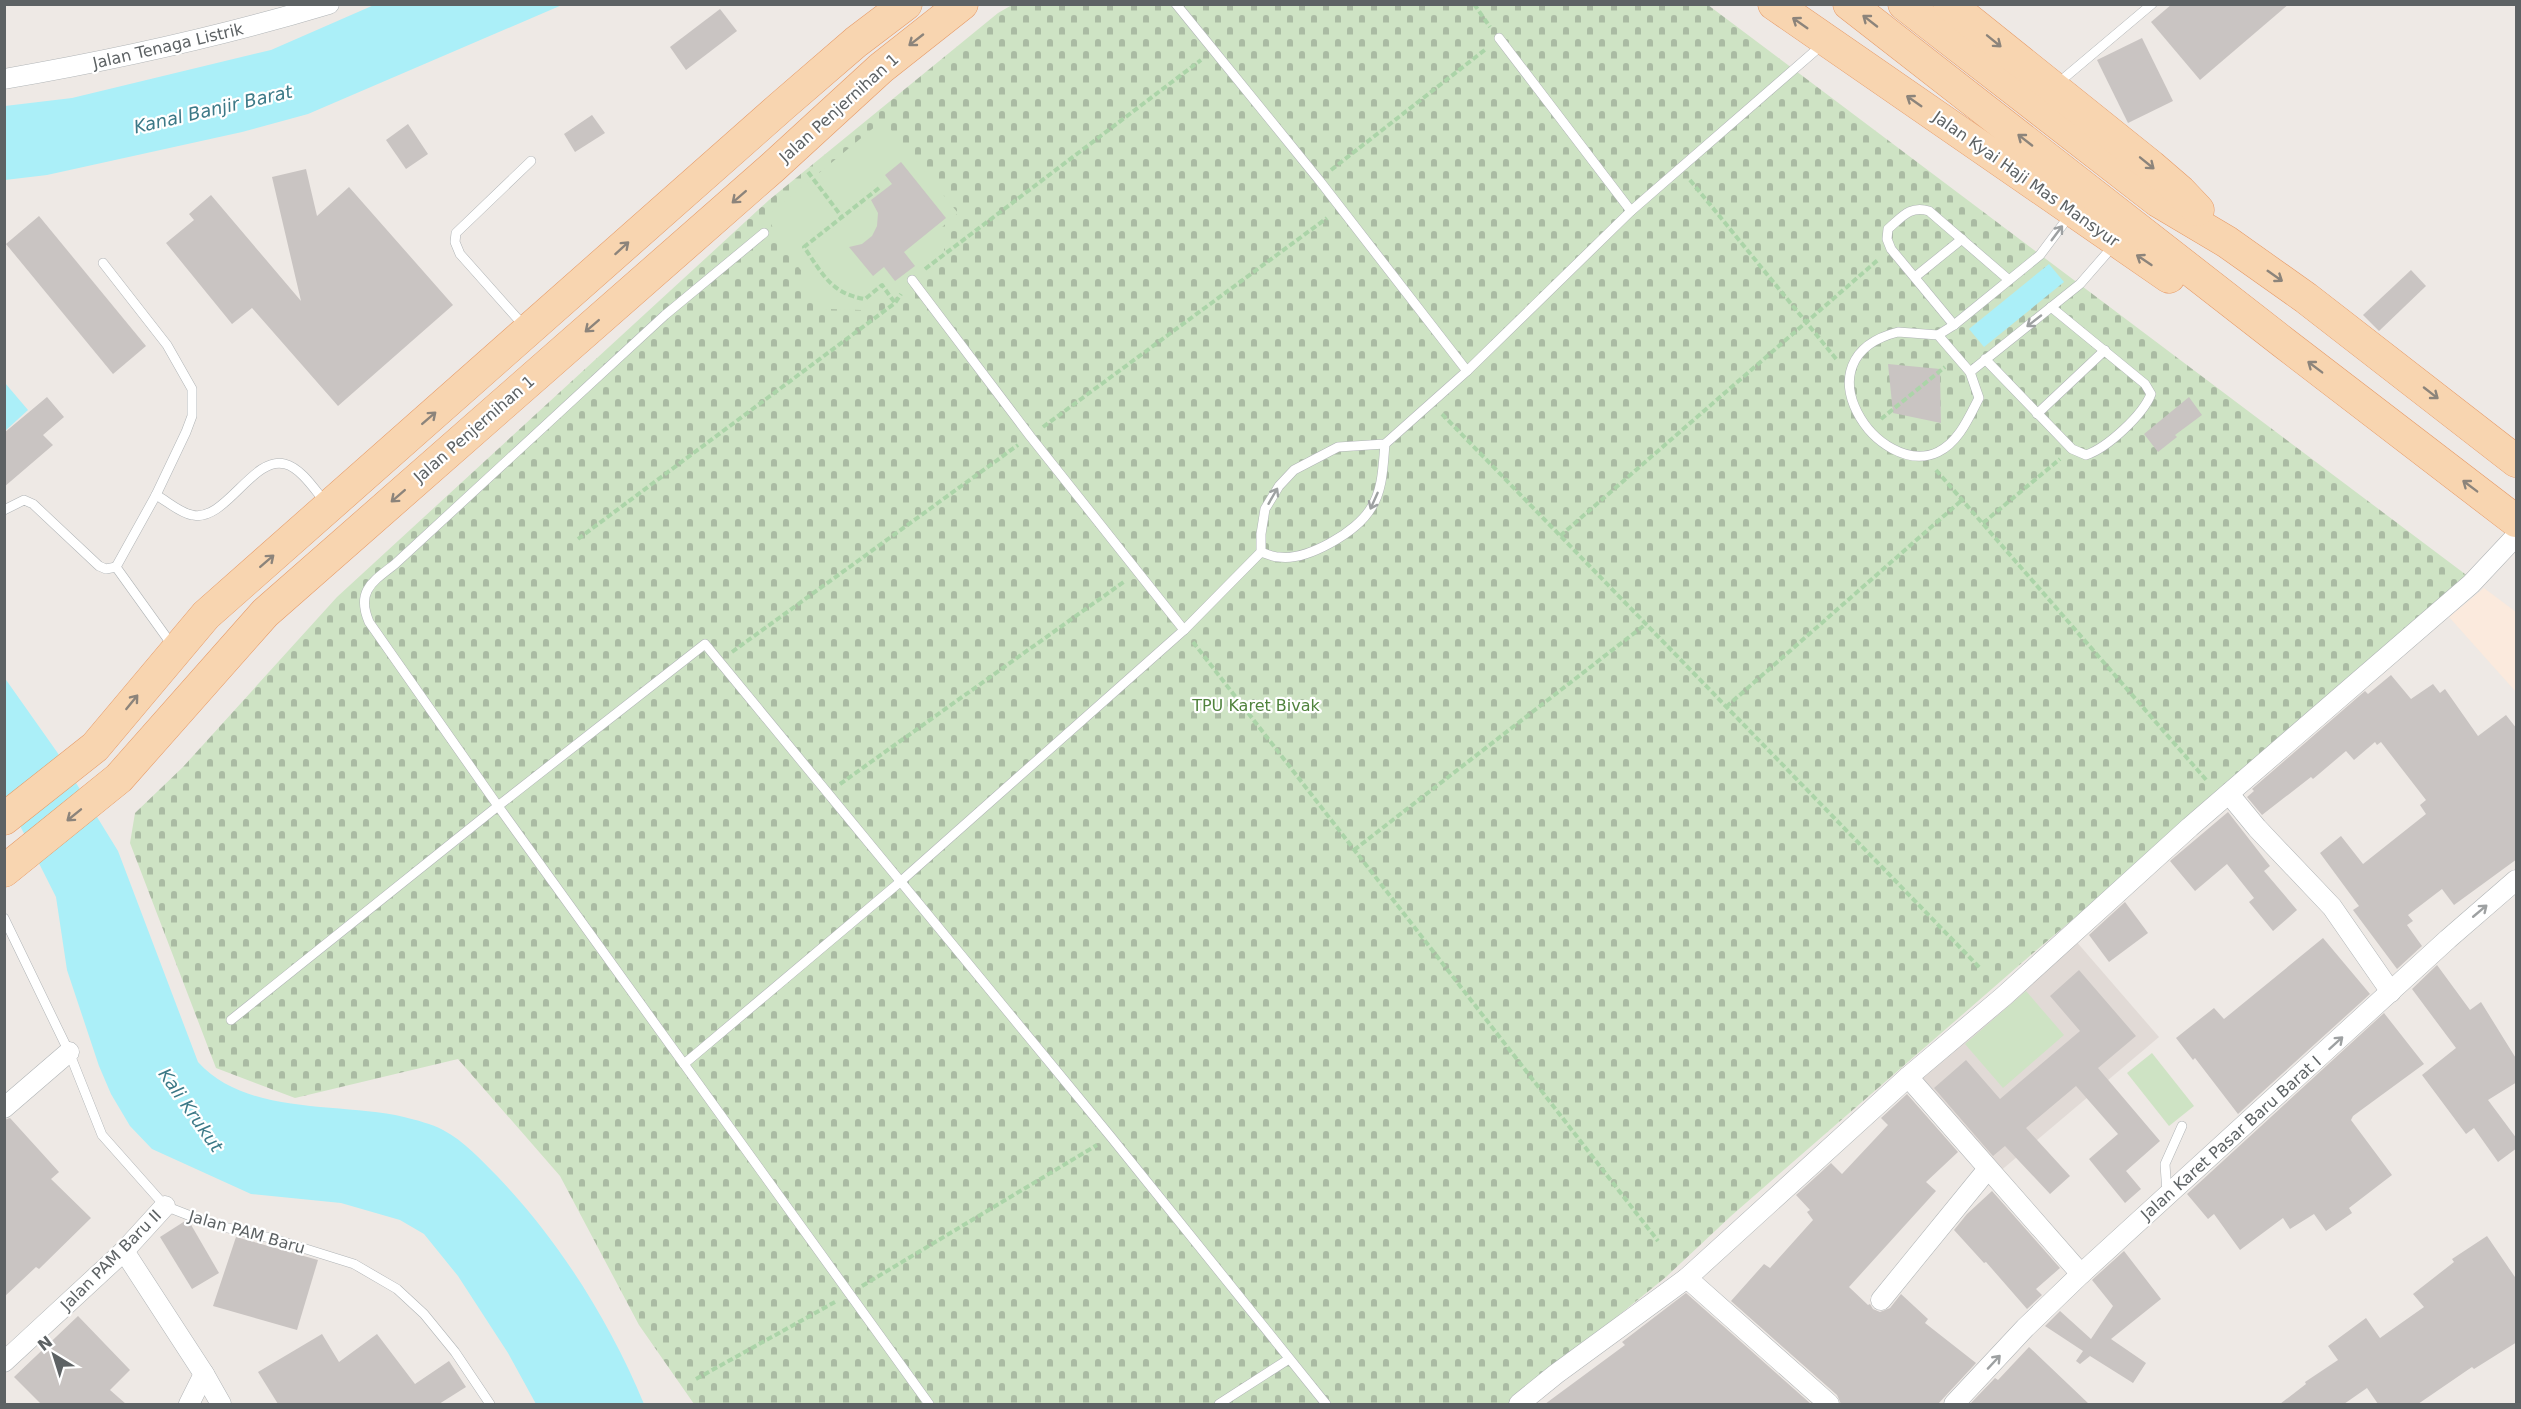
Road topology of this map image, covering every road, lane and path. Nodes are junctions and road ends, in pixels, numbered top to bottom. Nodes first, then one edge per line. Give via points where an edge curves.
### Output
1 (329, 4) edge
2 (906, 4) edge
3 (962, 4) edge
4 (1176, 4) edge
5 (1474, 4) edge
6 (1774, 4) edge
7 (1849, 4) edge
8 (1904, 4) edge
9 (1949, 4) edge
10 (2152, 4) edge
11 (1499, 38) junction
12 (1827, 41) junction
13 (1213, 50) junction
14 (4, 80) edge
15 (2053, 87) junction
16 (783, 105) junction
17 (746, 138) junction
18 (791, 151) junction
19 (531, 161) dead end
20 (1680, 168) junction
21 (1319, 180) junction
22 (879, 188) dead end
23 (1631, 211) junction
24 (2073, 211) junction
25 (842, 217) junction
26 (764, 232) dead end
27 (1962, 239) junction
28 (2116, 242) junction
29 (2227, 242) junction
30 (1891, 249) junction
31 (103, 263) dead end
32 (1915, 277) junction
33 (912, 280) junction
34 (2009, 280) junction
35 (895, 303) junction
36 (2051, 307) junction
37 (1806, 322) junction
38 (1954, 325) junction
39 (528, 331) junction
40 (1938, 335) junction
41 (2284, 343) junction
42 (2104, 351) junction
43 (1957, 357) junction
44 (1985, 359) junction
45 (1467, 371) junction
46 (1970, 372) junction
47 (1850, 375) junction
48 (1431, 403) junction
49 (2037, 414) junction
50 (1869, 428) junction
51 (1385, 444) junction
52 (2072, 449) junction
53 (1924, 456) junction
54 (2517, 461) edge
55 (156, 495) junction
56 (1962, 500) junction
57 (329, 506) junction
58 (4, 510) edge
59 (2517, 521) edge
60 (1983, 524) junction
61 (1560, 536) junction
62 (2517, 536) edge
63 (578, 539) dead end
64 (1261, 552) junction
65 (116, 567) junction
66 (1138, 572) junction
67 (1646, 624) junction
68 (1184, 630) junction
69 (175, 650) junction
70 (1726, 707) junction
71 (2208, 782) dead end
72 (827, 794) junction
73 (2229, 794) junction
74 (498, 806) junction
75 (4, 819) edge
76 (1354, 850) junction
77 (9, 868) edge
78 (2517, 880) edge
79 (900, 882) junction
80 (4, 918) edge
81 (1980, 968) dead end
82 (2391, 992) junction
83 (231, 1020) dead end
84 (69, 1052) junction
85 (684, 1064) junction
86 (1908, 1077) junction
87 (4, 1108) edge
88 (2182, 1126) dead end
89 (1111, 1137) junction
90 (1987, 1170) junction
91 (2168, 1196) junction
92 (165, 1206) junction
93 (1658, 1241) dead end
94 (124, 1251) junction
95 (2081, 1274) junction
96 (1687, 1278) junction
97 (849, 1294) junction
98 (1881, 1300) dead end
99 (1289, 1359) junction
100 (4, 1362) edge
101 (204, 1374) junction
102 (696, 1379) dead end
103 (1958, 1403) edge
104 (189, 1404) edge
105 (221, 1404) edge
106 (490, 1404) edge
107 (929, 1404) edge
108 (1219, 1404) edge
109 (1326, 1404) edge
110 (1519, 1404) edge
111 (1830, 1404) edge

1 - 14 street, Jalan Tenaga Listrik via 256,26
2 - 16 main road
3 -> 18 main road, Jalan Penjernihan 1 via 881,68
4 - 13 lane
5 - 11 path
12 -> 6 main road, Jalan Kyai Haji Mas Mansyur
41 -> 7 main road, Jalan Kyai Haji Mas Mansyur
8 - 29 main road via 2158,201
9 -> 15 main road
10 - 15 lane
11 - 21 path
11 - 23 lane
12 - 20 lane
24 -> 12 main road, Jalan Kyai Haji Mas Mansyur
13 - 21 lane
13 - 33 path via 937,257
15 -> 29 main road via 2180,191
16 - 17 main road
16 - 18 main road
17 - 18 main road
39 -> 17 main road
18 - 25 path
18 -> 77 main road, Jalan Penjernihan 1 via 265,613 119,778
19 - 39 lane via 456,233 460,254
20 - 23 lane
20 - 37 path
21 - 45 lane
22 - 25 path
23 - 45 lane
24 - 28 main road, Jalan Kyai Haji Mas Mansyur
34 -> 24 lane via 2040,255
25 - 35 path via 804,247 832,286 848,297 865,299 882,285
26 - 74 lane via 664,315 370,584 364,598 369,622
27 - 30 lane via 1929,211 1911,209 1888,229
27 - 32 lane
27 - 34 lane
28 - 36 lane via 2080,284
41 -> 28 main road, Jalan Kyai Haji Mas Mansyur via 2221,312
29 -> 54 main road
30 - 32 lane
30 - 37 path
31 - 55 lane via 167,345 192,389 192,416
32 - 38 lane
33 - 35 path
33 - 66 lane
34 - 38 lane
35 - 63 path
36 - 42 lane
36 -> 44 lane
37 - 47 path
37 - 61 path
38 - 40 lane
57 -> 39 main road
40 - 43 lane
40 - 47 lane via 1898,332 1881,336 1856,359
59 -> 41 main road, Jalan Kyai Haji Mas Mansyur
42 - 49 lane
42 - 52 lane via 2145,384 2151,394 2146,406 2099,450 2086,455
43 - 46 lane
43 - 50 path
44 - 46 lane
44 - 49 lane
45 - 48 lane
46 - 53 lane via 1979,398 1956,439 1940,451
47 - 50 lane via 1849,393 1854,409
48 - 51 lane
48 - 61 path
49 - 52 lane
50 - 53 lane via 1897,451
64 -> 51 lane via 1265,510 1294,470 1338,447
51 -> 64 lane via 1381,484 1371,509 1349,530 1327,546 1303,553 1280,558
52 - 60 path
53 - 56 path
55 - 57 lane via 191,515 202,516 213,512 260,471 273,464 285,464 296,469
55 - 65 lane
56 - 60 path
56 - 70 path
69 -> 57 main road via 206,615
58 - 65 lane via 24,500 33,504 99,566
60 - 71 path
61 - 67 path
62 - 73 street via 2471,584
64 - 68 lane
65 - 69 lane
66 - 68 lane
66 - 72 path
67 - 70 path
67 - 76 path
68 - 76 path
68 - 79 lane
75 -> 69 main road via 95,747
70 - 81 path
72 - 74 lane via 705,644
72 - 79 lane
73 - 82 street via 2332,907
73 - 86 street
74 - 83 lane
74 - 85 lane
76 - 93 path
82 -> 78 street, Jalan Karet Pasar Baru Barat I
79 - 85 lane
79 - 89 lane
80 - 84 lane, Jalan PAM Baru
91 -> 82 street, Jalan Karet Pasar Baru Barat I
84 - 87 street
84 - 92 lane, Jalan PAM Baru via 102,1135
85 - 97 lane
86 - 90 street
86 - 96 street
88 - 91 lane via 2165,1164
89 - 97 path
89 - 99 lane
90 - 95 street
90 - 98 street
91 - 95 street, Jalan Karet Pasar Baru Barat I
92 - 94 street, Jalan PAM Baru II
92 - 106 lane, Jalan PAM Baru via 211,1224 354,1264 397,1289 455,1352
94 - 100 street, Jalan PAM Baru II
94 - 101 street
103 -> 95 street, Jalan Karet Pasar Baru Barat I via 2025,1328
96 - 110 street
96 - 111 street
97 - 102 path
97 - 107 lane
99 - 108 lane
99 - 109 lane
101 - 104 street
101 - 105 street

